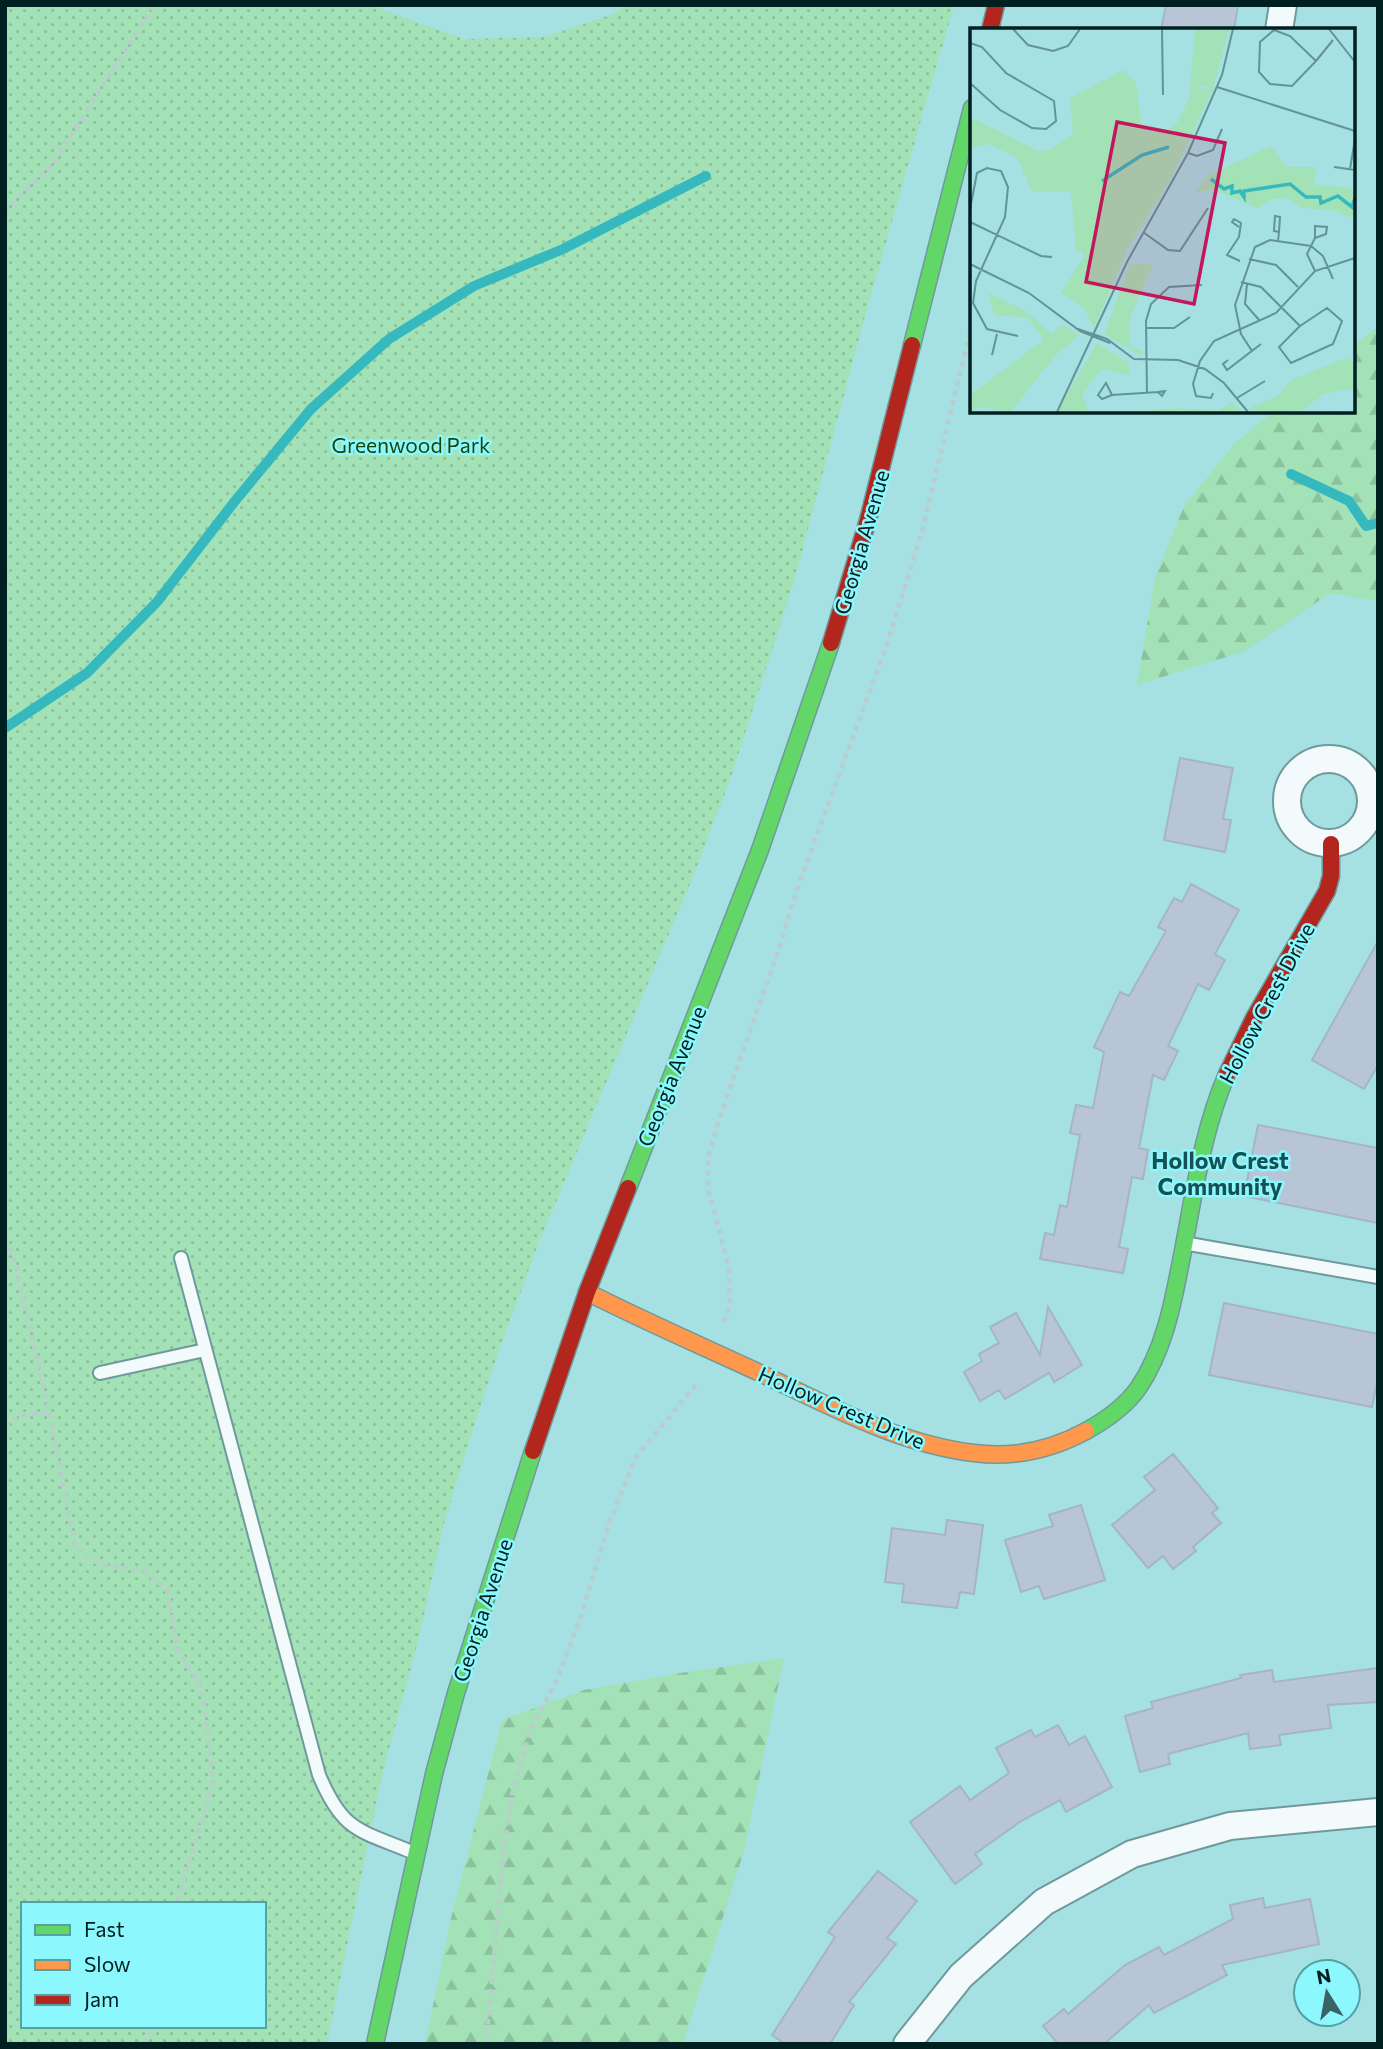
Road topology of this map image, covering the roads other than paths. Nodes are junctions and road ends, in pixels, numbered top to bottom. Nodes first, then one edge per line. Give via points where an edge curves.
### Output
1 (996, 5) edge
2 (1283, 5) edge
3 (990, 28) edge
4 (1279, 28) edge
5 (970, 125) edge
6 (960, 208) edge
7 (1331, 844) dead end
8 (1185, 1244) junction
9 (181, 1258) dead end
10 (1378, 1277) edge
11 (586, 1292) junction
12 (205, 1350) junction
13 (100, 1373) dead end
14 (1378, 1812) edge
15 (415, 1853) junction
16 (375, 2044) edge
17 (907, 2044) edge

1 - 3 main road
2 - 4 street
5 - 6 main road, Georgia Avenue
6 - 11 main road, Georgia Avenue via 819,683 760,850
7 - 8 main road, Hollow Crest Drive via 1331,883 1219,1094
8 - 10 lane
8 - 11 main road, Hollow Crest Drive via 1168,1323 1139,1386 1086,1434 1054,1448 1018,1455 977,1455 903,1436 639,1320
9 - 12 lane
11 - 15 main road, Georgia Avenue via 456,1693
12 - 13 lane
12 - 15 lane via 301,1712 330,1800 343,1819 359,1830
14 - 17 street via 1230,1826 1132,1854 1044,1902 961,1976
15 - 16 main road, Georgia Avenue

